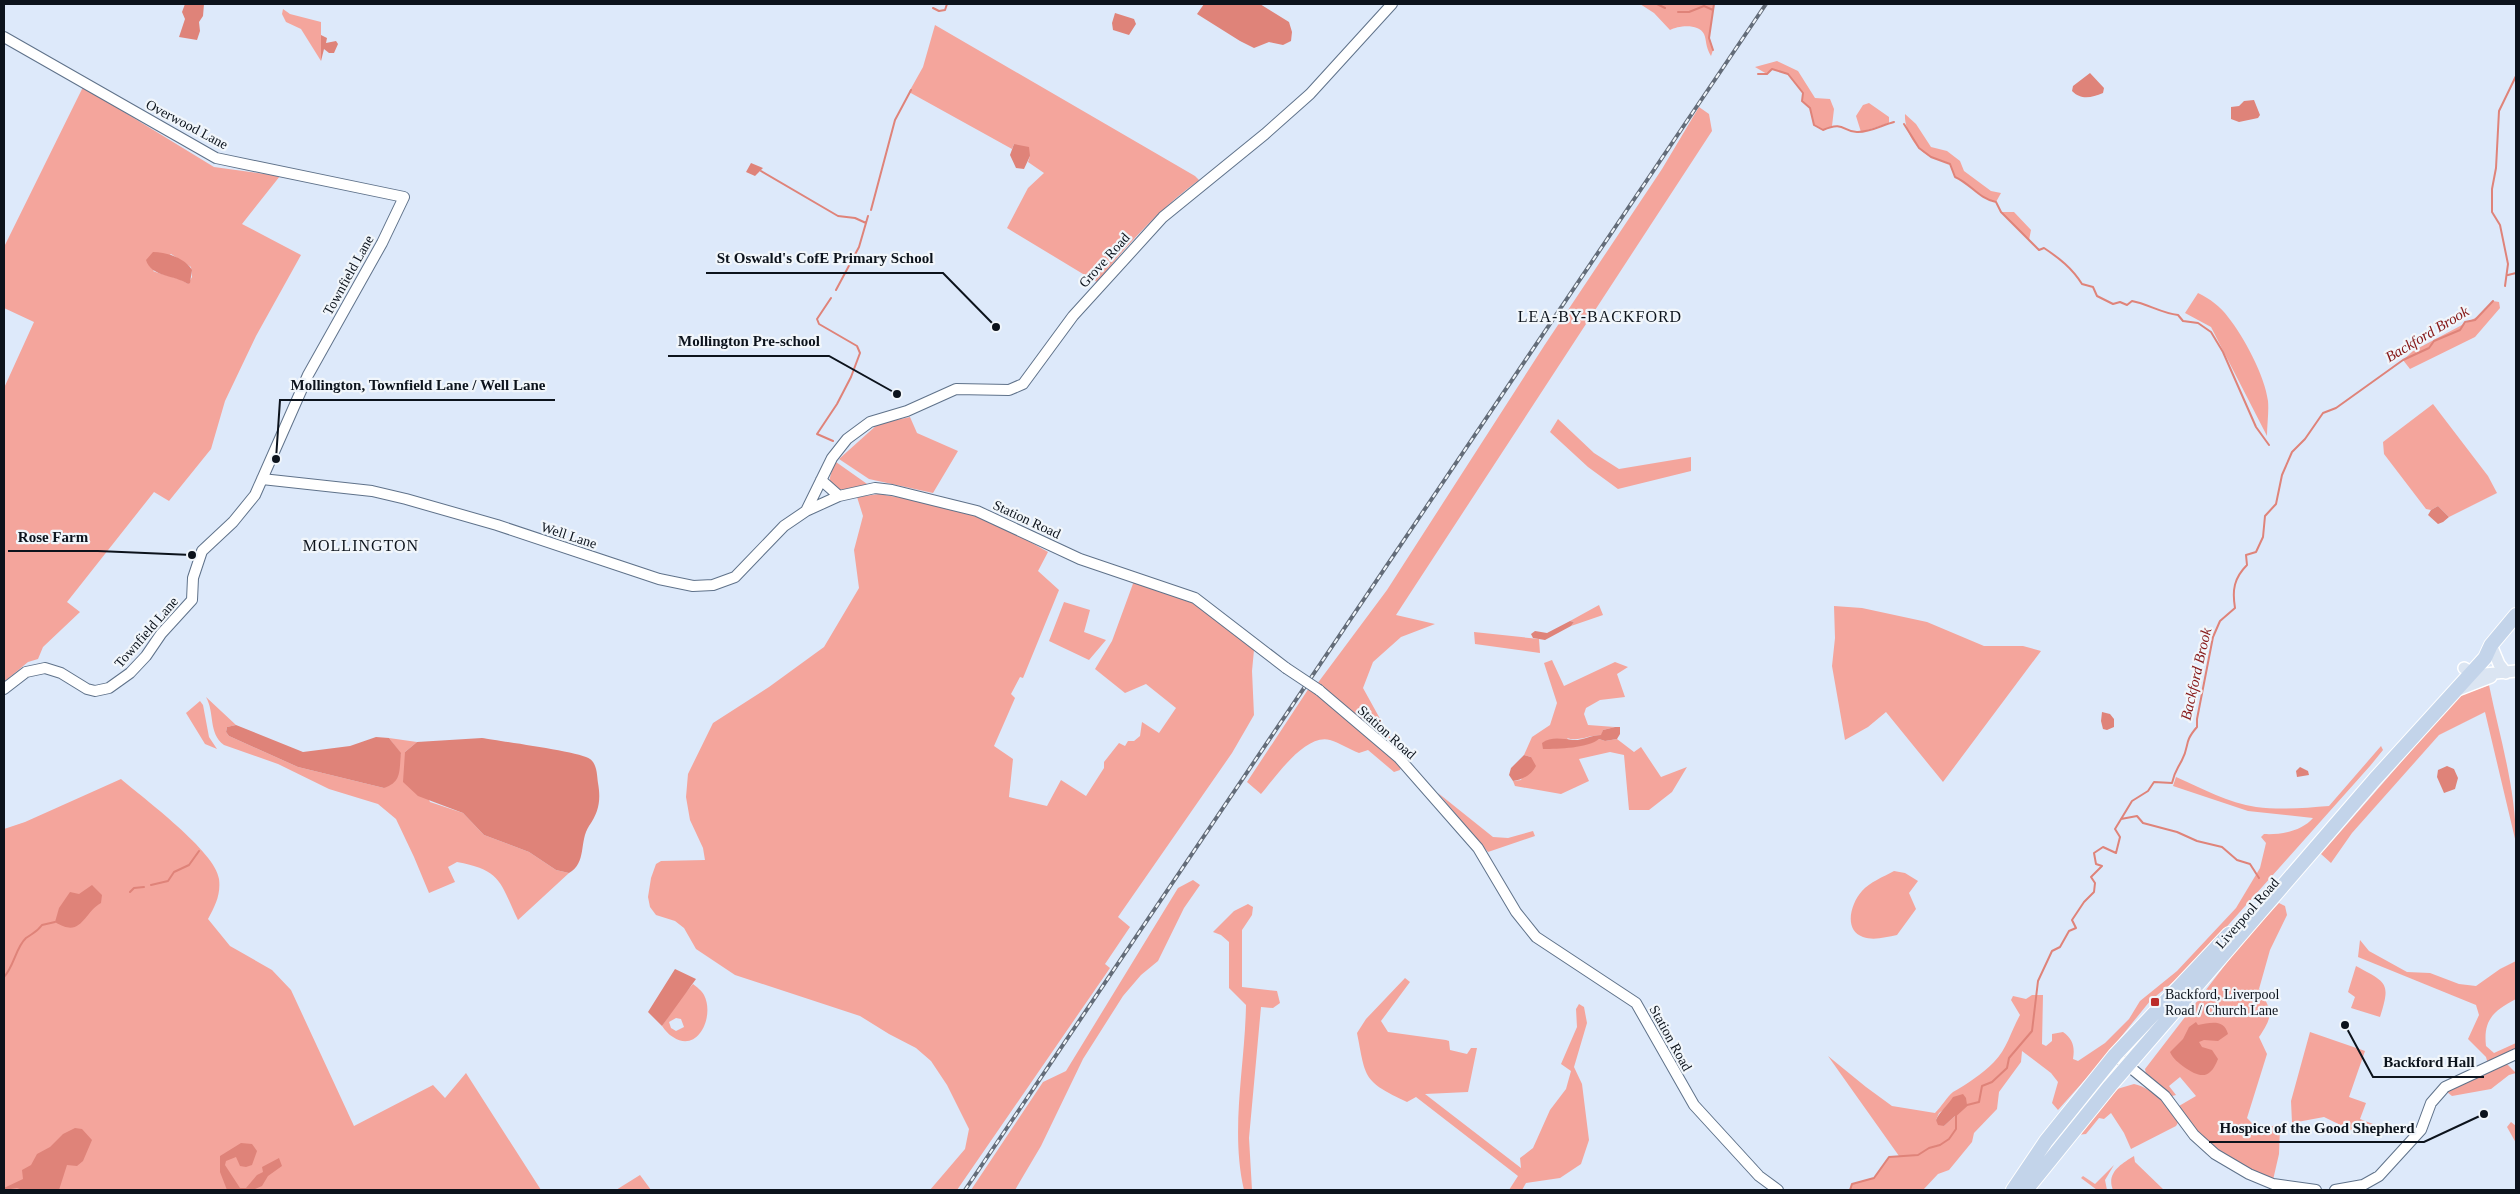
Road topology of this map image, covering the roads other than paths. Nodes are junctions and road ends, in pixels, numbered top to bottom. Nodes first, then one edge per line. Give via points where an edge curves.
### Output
1 (1392, 4) edge
2 (4, 37) edge
3 (404, 197) joint
4 (262, 479) junction
5 (820, 480) junction
6 (839, 496) junction
7 (806, 511) junction
8 (2516, 616) edge
9 (2491, 645) junction
10 (2468, 671) junction
11 (2506, 673) edge
12 (4, 689) edge
13 (2453, 692) junction
14 (2516, 1054) edge
15 (2115, 1055) junction
16 (2128, 1065) junction
17 (2366, 1188) edge
18 (1778, 1190) edge
19 (2013, 1190) edge
20 (2026, 1190) edge
21 (2316, 1190) edge
22 (2334, 1190) edge

1 - 5 street, Grove Road via 1310,94 1163,217 1073,316 1023,384 1009,390 956,389 906,411 870,422 847,439
2 - 3 street, Overwood Lane via 216,158
3 - 4 street, Townfield Lane via 382,244 308,376
4 - 7 street, Well Lane via 406,499 693,586 713,585 735,577 784,526
4 - 12 street, Townfield Lane via 255,495 233,522 202,551 193,578 192,600 120,682 95,691 52,669 37,668 26,672
5 - 6 street
5 - 7 street, Grove Road
6 - 7 street, Well Lane
6 - 18 street, Station Road, bridge via 875,488 936,499 977,511 1080,559 1195,598 1319,690 1399,758 1478,848 1516,912 1536,938 1636,1003 1694,1105 1758,1176
8 - 9 highway, Liverpool Road
9 - 10 highway, Liverpool Road via 2480,652
9 - 11 main road
10 - 11 main road
10 - 13 highway, Liverpool Road
10 - 15 highway, Liverpool Road via 2391,747 2226,938
11 - 13 main road
13 - 16 highway, Liverpool Road
14 - 17 street via 2444,1087 2431,1103 2421,1130
15 - 16 street
15 - 19 highway, Liverpool Road via 2046,1140
16 - 20 highway, Liverpool Road
16 - 21 street via 2166,1096 2194,1135 2215,1154 2273,1184
17 - 22 street

